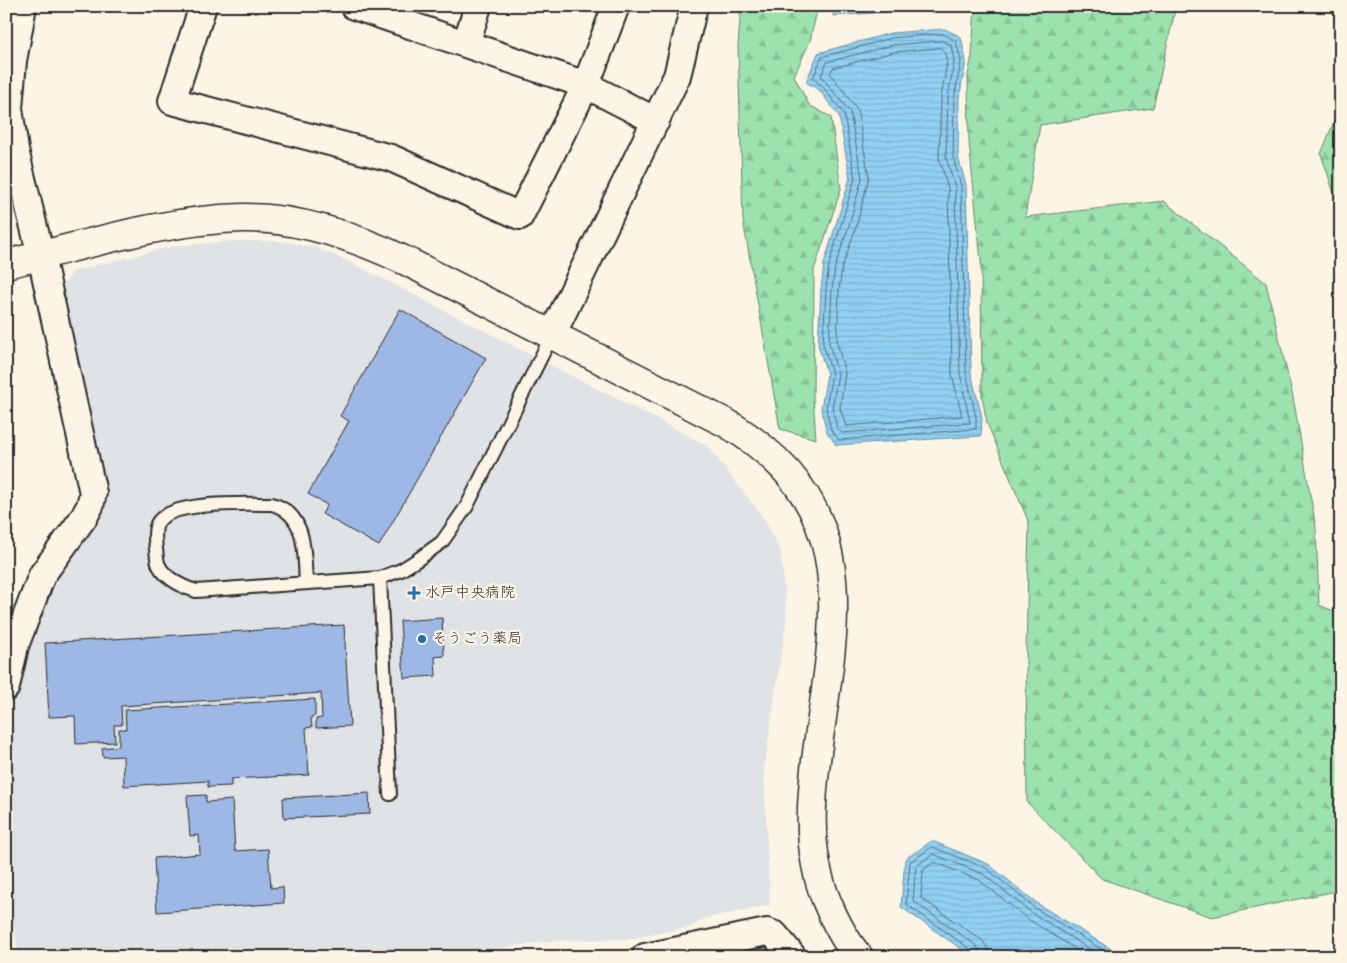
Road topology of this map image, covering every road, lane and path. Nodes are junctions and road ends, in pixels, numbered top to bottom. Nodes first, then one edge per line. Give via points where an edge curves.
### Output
1 (23, 6) edge
2 (202, 6) edge
3 (354, 6) edge
4 (478, 6) edge
5 (616, 6) edge
6 (694, 6) edge
7 (466, 44) junction
8 (586, 85) junction
9 (8, 109) edge
10 (656, 121) junction
11 (41, 256) junction
12 (6, 264) edge
13 (552, 334) junction
14 (380, 578) junction
15 (306, 583) junction
16 (6, 687) edge
17 (390, 794) dead end
18 (645, 957) edge
19 (793, 957) edge
20 (859, 957) edge

1 - 9 street
2 - 8 street via 172,101 392,158 520,216
3 - 7 street
4 - 7 street
5 - 8 street
6 - 10 street via 678,76
7 - 8 street
8 - 10 street
9 - 11 street
10 - 13 street
11 - 12 street
11 - 13 street via 198,222 242,218 274,220 365,242
11 - 16 street via 93,494 84,517 42,575 15,646
13 - 14 lane via 455,526 442,542 417,560
13 - 20 street via 753,440 777,460 811,507 825,538 832,566 834,596 833,634 810,796 812,844 819,883 833,918
14 - 15 lane
14 - 17 lane
15 - 15 lane via 196,591 185,588 157,563 155,530 158,521 167,514 195,507 272,504 283,507 298,524 303,537
18 - 19 street via 767,932 775,935

